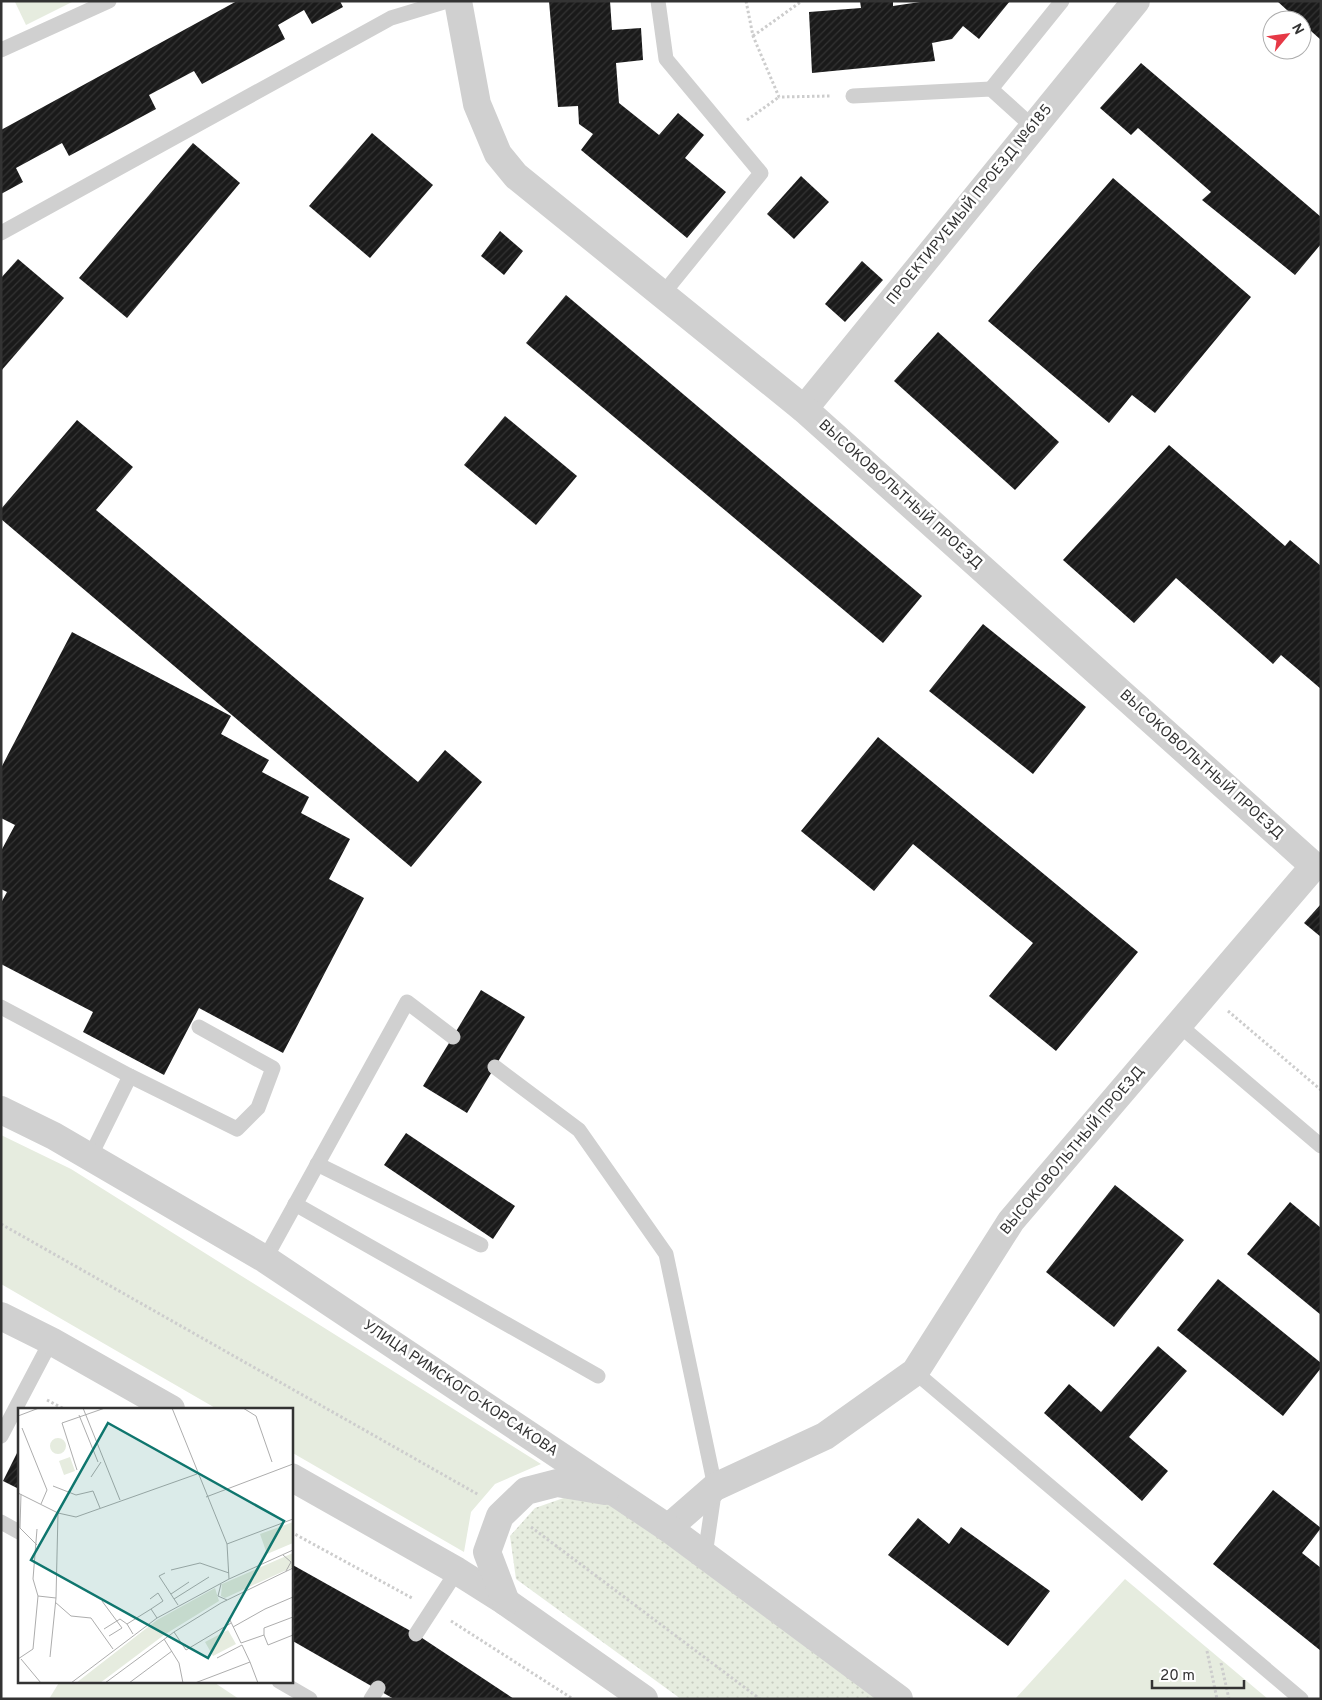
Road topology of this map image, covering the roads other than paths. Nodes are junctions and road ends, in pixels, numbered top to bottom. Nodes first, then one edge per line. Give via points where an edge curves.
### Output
1 (108, 1) edge
2 (447, 1) edge
3 (458, 1) edge
4 (658, 1) edge
5 (1062, 1) edge
6 (1136, 1) edge
7 (1, 50) edge
8 (991, 89) junction
9 (853, 96) road end
10 (1033, 127) junction
11 (1, 233) edge
12 (662, 295) junction
13 (804, 408) junction
14 (1318, 862) edge
15 (1, 1007) edge
16 (1179, 1025) junction
17 (199, 1027) dead end
18 (453, 1037) dead end
19 (495, 1067) dead end
20 (130, 1076) junction
21 (1, 1110) edge
22 (1321, 1146) edge
23 (90, 1157) junction
24 (318, 1164) junction
25 (295, 1204) junction
26 (481, 1245) dead end
27 (265, 1259) junction
28 (1, 1316) edge
29 (51, 1341) junction
30 (915, 1372) junction
31 (598, 1376) dead end
32 (169, 1408) edge
33 (1, 1436) edge
34 (292, 1478) edge
35 (715, 1487) junction
36 (614, 1492) junction
37 (1, 1522) edge
38 (668, 1528) junction
39 (18, 1531) edge
40 (705, 1555) junction
41 (457, 1570) junction
42 (506, 1602) junction
43 (416, 1634) dead end
44 (281, 1682) edge
45 (310, 1699) edge
46 (644, 1699) edge
47 (899, 1699) edge
48 (1301, 1699) edge

1 - 7 lane
2 - 11 lane via 391,18
3 - 12 street, ВЫСОКОВОЛЬТНЫЙ ПРОЕЗД via 477,104 498,154 516,176
4 - 12 lane via 666,59 761,173
5 - 8 lane
6 - 10 street, ПРОЕКТИРУЕМЫЙ ПРОЕЗД №6185
8 - 9 lane
8 - 10 lane
10 - 13 street, ПРОЕКТИРУЕМЫЙ ПРОЕЗД №6185
12 - 13 street, ВЫСОКОВОЛЬТНЫЙ ПРОЕЗД
13 - 14 street, ВЫСОКОВОЛЬТНЫЙ ПРОЕЗД
14 - 16 street, ВЫСОКОВОЛЬТНЫЙ ПРОЕЗД
15 - 20 lane
16 - 22 lane
16 - 30 street, ВЫСОКОВОЛЬТНЫЙ ПРОЕЗД via 1011,1221
17 - 20 lane via 273,1068 258,1108 238,1129
18 - 24 lane via 407,1002
19 - 35 lane via 579,1130 666,1254
20 - 23 lane
21 - 23 street, УЛИЦА РИМСКОГО-КОРСАКОВА
23 - 27 street, УЛИЦА РИМСКОГО-КОРСАКОВА
24 - 25 lane
24 - 26 lane
25 - 27 lane
25 - 31 lane
27 - 36 street, УЛИЦА РИМСКОГО-КОРСАКОВА
28 - 29 street
29 - 32 street
29 - 33 lane
30 - 35 street, ВЫСОКОВОЛЬТНЫЙ ПРОЕЗД via 825,1436
30 - 48 lane
34 - 41 street
35 - 38 street, ВЫСОКОВОЛЬТНЫЙ ПРОЕЗД
35 - 40 lane
36 - 38 street, УЛИЦА РИМСКОГО-КОРСАКОВА
36 - 42 street via 557,1483 526,1491 500,1516 487,1552
37 - 39 lane
38 - 40 street, УЛИЦА РИМСКОГО-КОРСАКОВА
40 - 47 street, УЛИЦА РИМСКОГО-КОРСАКОВА
41 - 42 street
41 - 43 lane
42 - 46 street
44 - 45 lane

